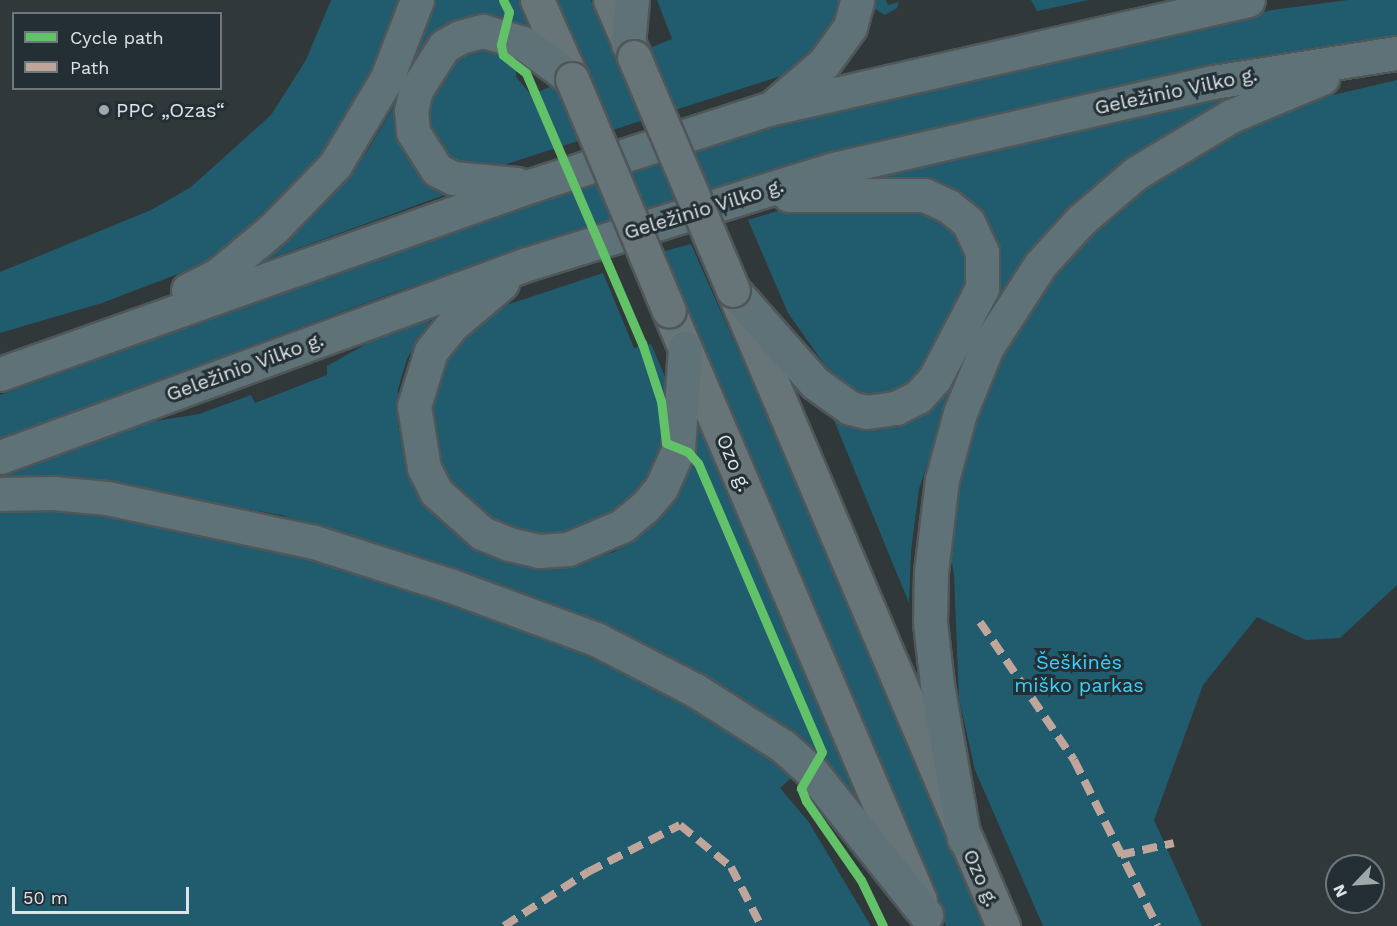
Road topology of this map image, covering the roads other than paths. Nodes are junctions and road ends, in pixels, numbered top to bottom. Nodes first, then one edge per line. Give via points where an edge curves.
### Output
1 (417, 0) edge
2 (537, 0) edge
3 (610, 0) edge
4 (632, 0) edge
5 (857, 0) edge
6 (1248, 0) edge
7 (631, 50) junction
8 (1390, 55) edge
9 (572, 79) junction
10 (770, 109) junction
11 (533, 185) junction
12 (746, 196) junction
13 (527, 264) junction
14 (733, 291) junction
15 (112, 332) junction
16 (75, 345) junction
17 (684, 348) junction
18 (0, 357) edge
19 (0, 374) edge
20 (0, 457) edge
21 (0, 494) edge
22 (964, 839) junction
23 (929, 921) edge
24 (1003, 926) edge

1 - 15 highway via 387,78 354,136 316,187 219,274
2 - 9 main road, Ozo g.
3 - 7 main road, Ozo g.
4 - 7 highway
5 - 10 highway via 850,27 824,63
6 - 10 highway
7 - 14 main road, Ozo g., bridge
8 - 12 highway, Geležinio Vilko g. via 1213,82 1061,115 833,169
8 - 22 highway via 1282,92 1231,116 1136,173 1082,220 1040,265 987,347 960,413 942,480 931,572 930,622 937,684
9 - 11 highway via 523,43 483,31 460,36 444,46 416,90 411,111 413,132 437,170 478,183
9 - 17 main road, Ozo g., bridge
10 - 11 highway
11 - 15 highway
12 - 13 highway, Geležinio Vilko g.
12 - 14 highway via 924,195 948,206 968,222 980,242 985,276 971,314 935,378 918,397 884,412 850,408 830,397
13 - 17 highway via 452,325 431,351 414,406 424,468 436,492 482,533 539,551 568,549 622,526 645,507 661,488 678,450
13 - 20 highway, Geležinio Vilko g.
14 - 22 main road, Ozo g.
15 - 16 highway
16 - 18 highway
16 - 19 highway
17 - 23 main road, Ozo g.
21 - 23 highway via 54,493 107,498 314,542 449,585 596,639 695,690 783,746 812,772
22 - 24 main road, Ozo g.

